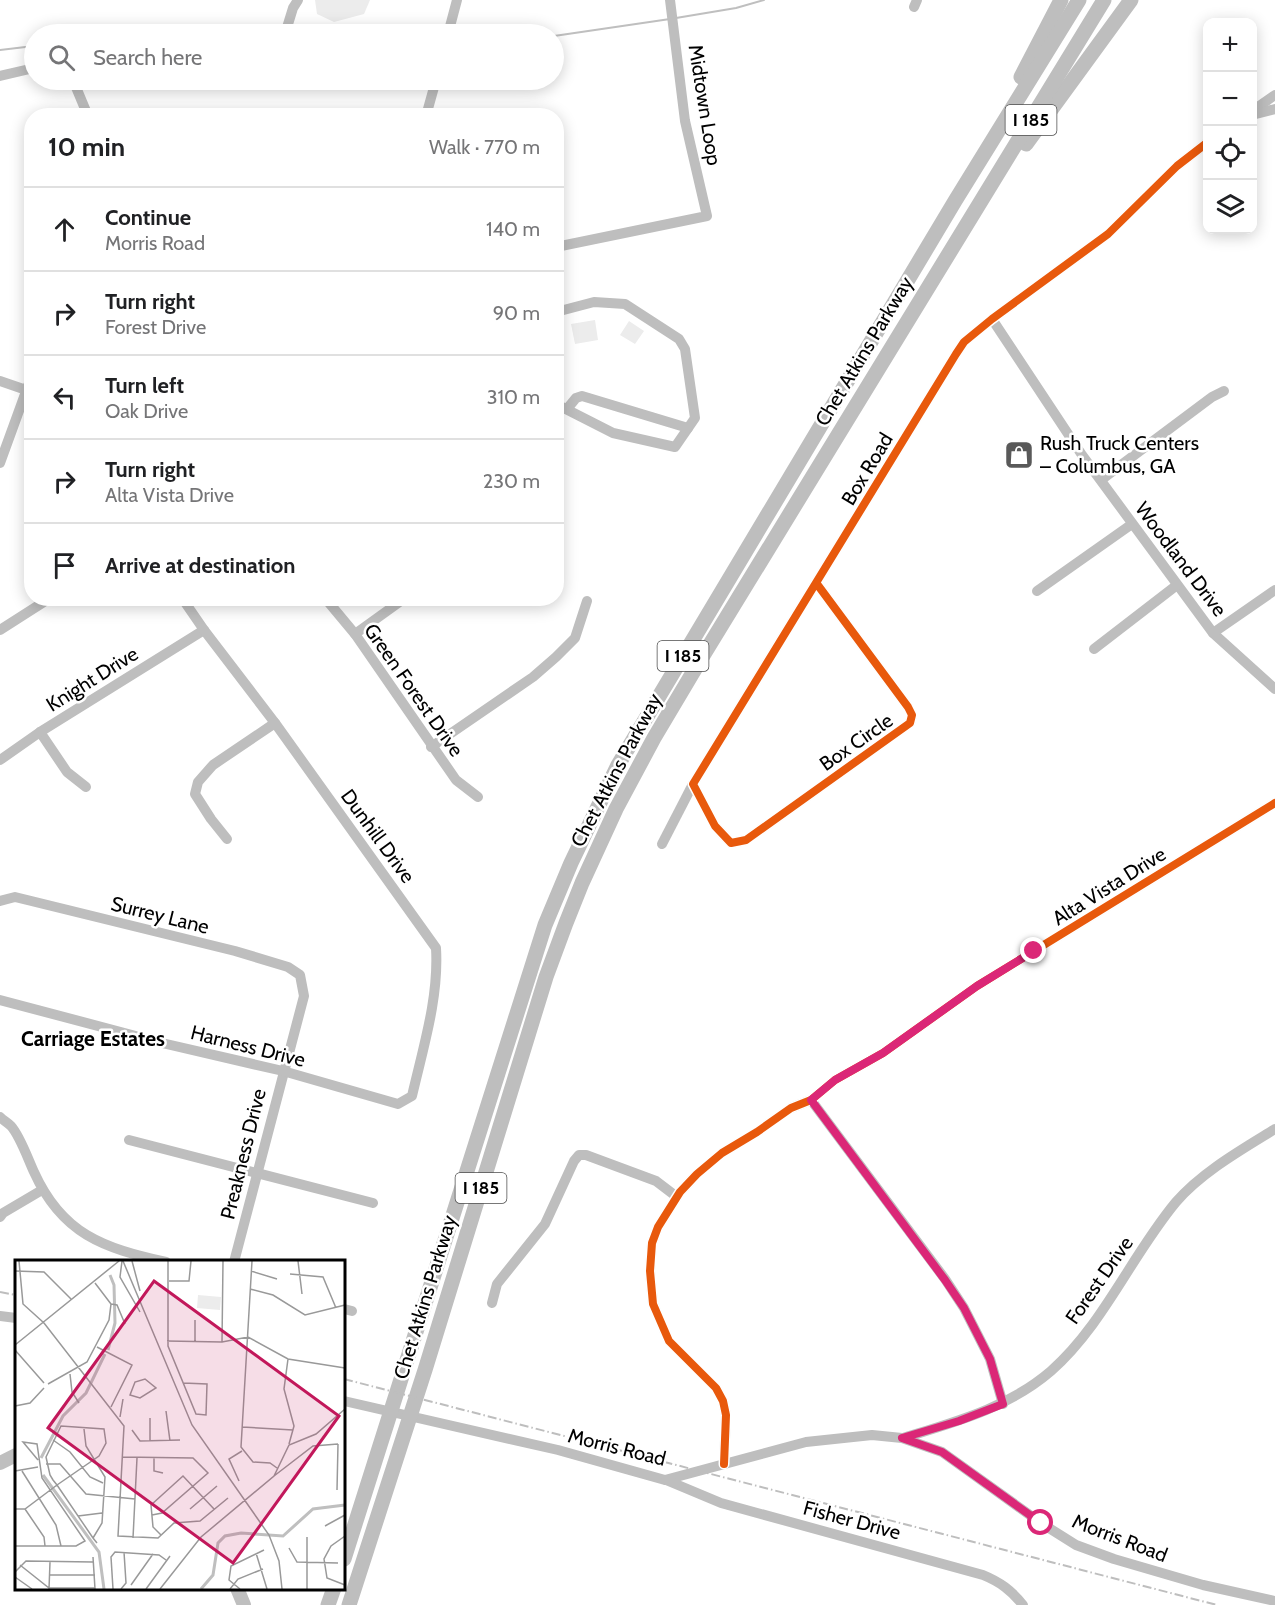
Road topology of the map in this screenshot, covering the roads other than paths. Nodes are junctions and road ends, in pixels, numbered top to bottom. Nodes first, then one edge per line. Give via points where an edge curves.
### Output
1 (298, 0) edge
2 (457, 0) edge
3 (1061, 0) edge
4 (1079, 0) edge
5 (1104, 0) edge
6 (1131, 0) edge
7 (671, 4) edge
8 (288, 24) edge
9 (451, 24) edge
10 (24, 70) edge
11 (0, 76) edge
12 (77, 90) edge
13 (433, 90) edge
14 (1275, 95) edge
15 (85, 108) edge
16 (428, 108) edge
17 (1257, 109) edge
18 (1275, 109) edge
19 (1257, 112) edge
20 (1203, 146) edge
21 (955, 201) junction
22 (957, 238) junction
23 (564, 245) edge
24 (564, 310) edge
25 (992, 319) junction
26 (0, 381) edge
27 (24, 389) edge
28 (1224, 391) dead end
29 (24, 403) edge
30 (564, 405) edge
31 (564, 407) edge
32 (688, 428) junction
33 (0, 463) edge
34 (1101, 480) junction
35 (1132, 524) junction
36 (817, 584) junction
37 (1177, 585) junction
38 (1275, 590) edge
39 (1037, 591) dead end
40 (586, 601) dead end
41 (38, 606) edge
42 (188, 606) edge
43 (332, 606) edge
44 (394, 606) edge
45 (0, 630) edge
46 (204, 630) junction
47 (1213, 633) junction
48 (355, 634) junction
49 (1094, 649) dead end
50 (1275, 689) edge
51 (275, 723) junction
52 (40, 732) junction
53 (432, 747) junction
54 (0, 760) edge
55 (693, 784) junction
56 (86, 787) dead end
57 (478, 797) dead end
58 (1275, 803) edge
59 (227, 839) dead end
60 (662, 844) dead end
61 (0, 901) edge
62 (302, 985) joint
63 (0, 1000) edge
64 (283, 1071) junction
65 (383, 1100) joint
66 (811, 1100) junction
67 (0, 1118) edge
68 (1275, 1130) edge
69 (129, 1140) dead end
70 (257, 1174) junction
71 (42, 1190) junction
72 (677, 1197) junction
73 (373, 1203) dead end
74 (0, 1217) edge
75 (159, 1260) edge
76 (235, 1260) edge
77 (492, 1303) dead end
78 (0, 1316) edge
79 (15, 1318) edge
80 (345, 1401) edge
81 (1003, 1404) junction
82 (902, 1438) junction
83 (724, 1464) junction
84 (665, 1480) junction
85 (345, 1556) edge
86 (333, 1590) edge
87 (1275, 1601) edge
88 (328, 1605) edge
89 (349, 1605) edge
90 (1023, 1605) edge

1 - 8 street
2 - 9 street
3 - 21 highway
4 - 21 highway, Chet Atkins Parkway / I 185
5 - 22 highway, Chet Atkins Parkway / I 185
6 - 22 highway
7 - 23 street, Midtown Loop via 685,121 707,216
10 - 11 street
12 - 15 street
13 - 16 street
14 - 17 street
18 - 19 street
20 - 25 street, Box Road via 1108,234
21 - 85 highway, Chet Atkins Parkway / I 185 via 618,765 571,863 545,925
22 - 89 highway, Chet Atkins Parkway / I 185 via 654,738 582,883 546,977
24 - 32 street via 594,302 625,304 679,339 685,349 694,418
25 - 34 street, Woodland Drive
25 - 36 street, Box Road via 964,342 956,354
26 - 27 street
28 - 34 street
29 - 33 street
30 - 32 street via 582,396
31 - 32 street via 613,433 675,447
34 - 35 street, Woodland Drive
35 - 37 street, Woodland Drive
35 - 39 street
36 - 55 street, Box Road
36 - 55 street, Box Circle via 902,698 912,715 910,723 746,840 731,843 715,826
37 - 47 street, Woodland Drive
37 - 49 street
38 - 47 street
40 - 53 street via 575,638 556,657
41 - 45 street
42 - 46 street, Dunhill Drive
43 - 48 street, Green Forest Drive
44 - 48 street
46 - 51 street, Dunhill Drive
46 - 52 street, Knight Drive
47 - 50 street, Woodland Drive
48 - 53 street, Green Forest Drive
51 - 59 street via 213,765 198,782 195,794
51 - 65 street, Dunhill Drive via 436,948 428,1028 412,1096 398,1104
52 - 54 street, Knight Drive
52 - 56 street via 68,772
53 - 57 street, Green Forest Drive via 456,780
55 - 60 street, Box Road
58 - 66 street, Alta Vista Drive via 977,986
61 - 62 street, Surrey Lane via 15,897 235,951 288,967 300,975
62 - 64 street, Preakness Drive via 304,996
63 - 64 street, Harness Drive
64 - 65 street, Harness Drive
64 - 70 street, Preakness Drive
66 - 72 street, Alta Vista Drive via 791,1108 722,1153
66 - 81 street via 964,1308 990,1359
67 - 71 street via 12,1126
68 - 81 street, Forest Drive via 1202,1178 1177,1201 1095,1323 1049,1372
69 - 70 street
70 - 73 street
70 - 76 street, Preakness Drive
71 - 74 street
71 - 75 street via 61,1215 101,1244
72 - 77 street via 656,1181 579,1155 545,1224 497,1284
72 - 83 street, Alta Vista Drive via 652,1243 653,1304 669,1341 716,1388 723,1401
78 - 79 street
80 - 84 street, Morris Road via 558,1450
81 - 82 street, Forest Drive
82 - 83 street, Morris Road via 872,1435 806,1442
82 - 87 street, Morris Road via 942,1452 1076,1545 1203,1585
83 - 84 street, Morris Road
84 - 90 street, Fisher Drive via 721,1503 983,1575 1012,1592
86 - 88 highway

